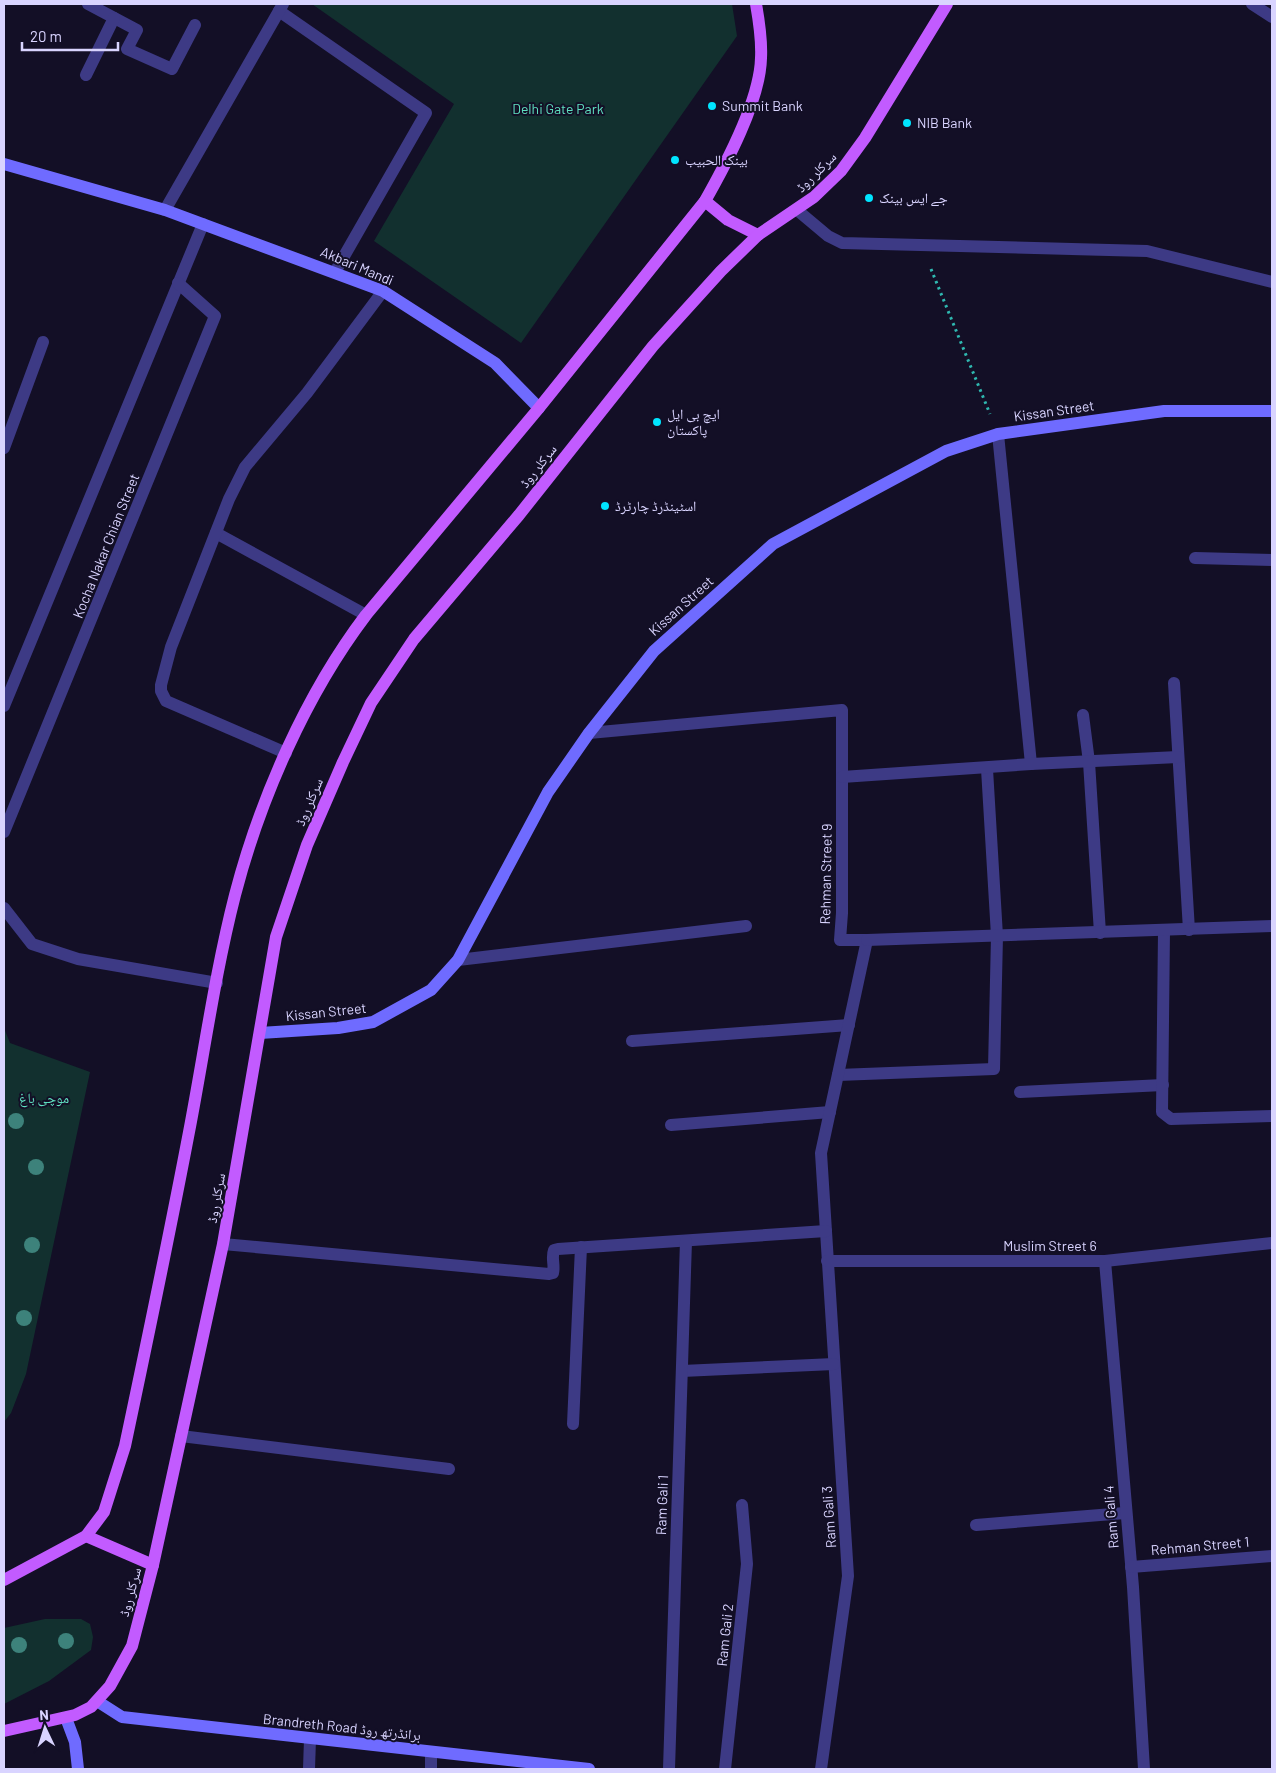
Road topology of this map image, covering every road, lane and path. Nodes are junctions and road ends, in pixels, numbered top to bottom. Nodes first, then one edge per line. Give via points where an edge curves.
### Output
1 (88, 4) edge
2 (756, 4) edge
3 (947, 4) edge
4 (1252, 4) edge
5 (281, 7) edge
6 (1272, 16) edge
7 (114, 18) junction
8 (196, 25) dead end
9 (86, 75) dead end
10 (4, 164) edge
11 (705, 201) junction
12 (165, 210) junction
13 (797, 210) junction
14 (203, 224) junction
15 (758, 235) junction
16 (921, 245) junction
17 (335, 272) junction
18 (1272, 282) edge
19 (178, 283) junction
20 (383, 291) junction
21 (43, 342) dead end
22 (539, 408) junction
23 (1272, 411) edge
24 (998, 434) junction
25 (4, 448) edge
26 (216, 533) junction
27 (1195, 558) dead end
28 (1272, 560) edge
29 (366, 615) junction
30 (1174, 683) dead end
31 (5, 701) edge
32 (1083, 715) dead end
33 (589, 733) junction
34 (286, 753) junction
35 (1178, 757) junction
36 (1089, 762) junction
37 (1031, 764) junction
38 (987, 769) junction
39 (842, 777) junction
40 (5, 824) edge
41 (4, 908) edge
42 (746, 926) dead end
43 (1272, 926) edge
44 (1189, 930) junction
45 (1164, 931) junction
46 (1100, 932) junction
47 (997, 936) junction
48 (867, 940) junction
49 (458, 960) junction
50 (217, 983) junction
51 (849, 1025) junction
52 (260, 1033) junction
53 (632, 1041) dead end
54 (838, 1075) junction
55 (1163, 1084) junction
56 (1020, 1092) dead end
57 (830, 1112) junction
58 (1272, 1116) edge
59 (671, 1125) dead end
60 (826, 1232) junction
61 (686, 1241) junction
62 (1272, 1243) edge
63 (223, 1244) junction
64 (582, 1248) junction
65 (827, 1261) junction
66 (1105, 1261) junction
67 (834, 1364) junction
68 (682, 1371) junction
69 (573, 1424) dead end
70 (181, 1436) junction
71 (449, 1469) dead end
72 (742, 1505) dead end
73 (1125, 1513) junction
74 (976, 1525) dead end
75 (86, 1536) junction
76 (1272, 1556) edge
77 (153, 1565) junction
78 (1131, 1567) junction
79 (4, 1580) edge
80 (97, 1701) junction
81 (66, 1718) junction
82 (4, 1732) edge
83 (310, 1739) junction
84 (431, 1752) junction
85 (558, 1768) edge
86 (78, 1769) edge
87 (309, 1769) edge
88 (431, 1769) edge
89 (589, 1769) edge
90 (669, 1769) edge
91 (725, 1769) edge
92 (821, 1769) edge
93 (1144, 1769) edge

1 - 7 street
2 - 11 main road via 762,58 757,86 734,144
3 - 13 main road, سرکلر روڈ via 846,164
4 - 6 street
5 - 12 street
5 - 17 street via 426,113
7 - 8 street via 137,30 126,49 172,69
7 - 9 street
10 - 12 street, Akbari Mandi
11 - 15 main road via 728,220
11 - 22 main road
12 - 14 street, Akbari Mandi
13 - 15 main road, سرکلر روڈ
13 - 16 street via 828,236 842,243
14 - 17 street, Akbari Mandi
14 - 19 street
15 - 52 main road, سرکلر روڈ via 653,346 519,515 414,639 371,703 294,881 276,937
16 - 18 street via 1147,251
16 - 24 path
17 - 20 street, Akbari Mandi
19 - 31 street
19 - 40 street, Kocha Nakar Chian Street via 215,316
20 - 22 street, Akbari Mandi via 495,363
20 - 26 street via 307,393 245,467
21 - 25 street
22 - 29 main road
23 - 24 street, Kissan Street via 1164,411
24 - 33 street, Kissan Street via 946,451 773,544 654,651
24 - 37 street
26 - 29 street
26 - 34 street via 171,647 161,691 166,700
27 - 28 street
29 - 34 main road via 341,649
30 - 35 street
32 - 36 street
33 - 39 street, Rehman Street 9 via 842,710
33 - 49 street, Kissan Street via 548,792
34 - 50 main road via 256,829 235,895
35 - 36 street
35 - 44 street
36 - 37 street
36 - 46 street
37 - 38 street
38 - 39 street
38 - 47 street
39 - 48 street, Rehman Street 9 via 840,940
41 - 50 street via 32,944 78,959
42 - 49 street
43 - 44 street
44 - 45 street
45 - 46 street
45 - 55 street
46 - 47 street
47 - 48 street
47 - 54 street via 994,1069
48 - 51 street
49 - 52 street, Kissan Street via 432,990 373,1022 338,1028
50 - 75 main road via 126,1446 104,1512
51 - 53 street
51 - 54 street
52 - 63 main road, سرکلر روڈ
54 - 57 street
55 - 56 street
55 - 58 street via 1162,1112 1171,1118
57 - 59 street
57 - 60 street via 821,1153
60 - 61 street
60 - 65 street
61 - 64 street
61 - 68 street, Ram Gali 1
62 - 66 street, Muslim Street 6
63 - 64 street via 549,1274 553,1273 554,1250
63 - 70 main road, سرکلر روڈ
64 - 69 street
65 - 66 street, Muslim Street 6
65 - 67 street, Ram Gali 3
66 - 73 street, Ram Gali 4
67 - 68 street
67 - 92 street, Ram Gali 3 via 848,1576
68 - 90 street, Ram Gali 1
70 - 71 street
70 - 77 main road, سرکلر روڈ
72 - 91 street, Ram Gali 2 via 748,1564
73 - 74 street
73 - 78 street, Ram Gali 4
75 - 77 main road
75 - 79 main road
76 - 78 street, Rehman Street 1
77 - 80 main road, سرکلر روڈ via 132,1646 114,1679
78 - 93 street, Ram Gali 4
80 - 81 main road, سرکلر روڈ via 81,1713
80 - 83 street, Brandreth Road برانڈرتھ روڈ via 122,1717
81 - 82 main road, سرکلر روڈ
81 - 86 street via 75,1742
83 - 84 street, Brandreth Road برانڈرتھ روڈ
83 - 87 street
84 - 85 street, Brandreth Road برانڈرتھ روڈ
84 - 88 street
85 - 89 street, Brandreth Road برانڈرتھ روڈ

